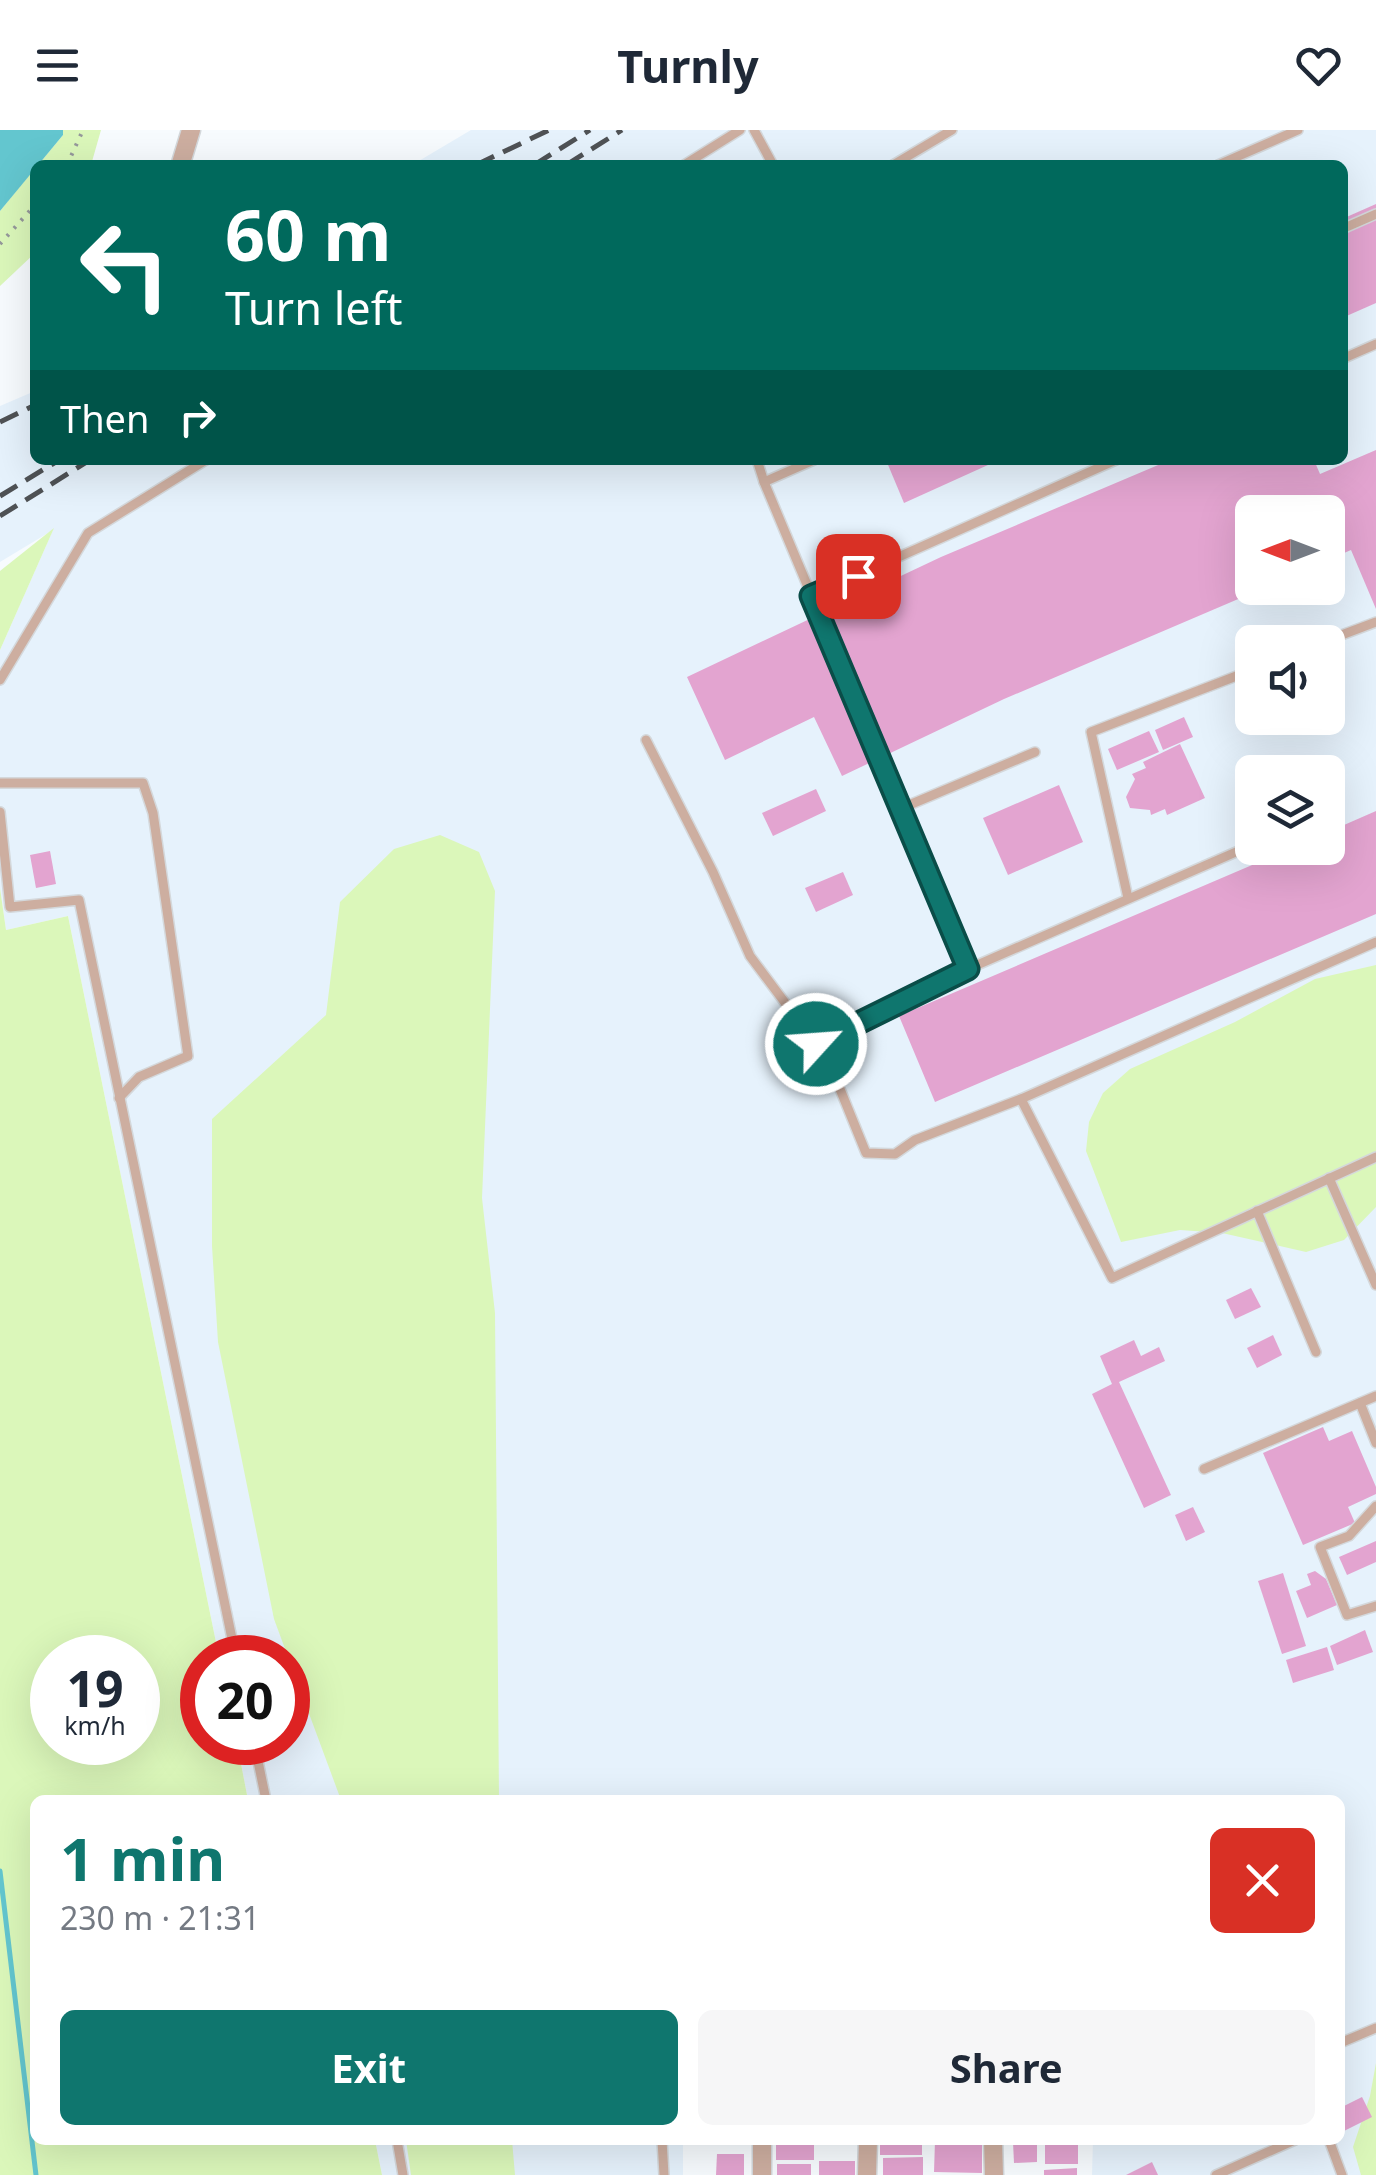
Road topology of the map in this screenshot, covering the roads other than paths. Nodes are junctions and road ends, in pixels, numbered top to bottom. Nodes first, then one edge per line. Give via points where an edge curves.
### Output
1 (192, 130) edge
2 (740, 130) edge
3 (754, 130) edge
4 (952, 130) edge
5 (1298, 130) edge
6 (182, 160) edge
7 (692, 160) edge
8 (771, 160) edge
9 (901, 160) edge
10 (1229, 160) edge
11 (1376, 214) edge
12 (1348, 226) edge
13 (1376, 344) edge
14 (1348, 356) edge
15 (198, 465) edge
16 (759, 465) edge
17 (803, 465) edge
18 (1105, 465) edge
19 (764, 482) junction
20 (811, 596) junction
21 (1376, 622) edge
22 (1345, 634) edge
23 (1235, 677) edge
24 (0, 680) edge
25 (646, 740) dead end
26 (1035, 752) dead end
27 (0, 783) edge
28 (902, 808) junction
29 (0, 812) edge
30 (1235, 852) edge
31 (1128, 898) junction
32 (1376, 942) edge
33 (968, 969) junction
34 (816, 1044) junction
35 (119, 1098) junction
36 (1021, 1099) junction
37 (1376, 1156) edge
38 (1328, 1178) junction
39 (1258, 1211) junction
40 (1376, 1285) edge
41 (1316, 1352) dead end
42 (1376, 1396) edge
43 (1360, 1402) junction
44 (1376, 1443) edge
45 (1204, 1469) dead end
46 (1376, 1506) edge
47 (1376, 1606) edge
48 (231, 1635) edge
49 (259, 1765) edge
50 (265, 1795) edge
51 (1376, 2028) edge
52 (1345, 2042) edge
53 (398, 2145) edge
54 (662, 2145) edge
55 (762, 2145) edge
56 (868, 2145) edge
57 (994, 2145) edge
58 (1284, 2145) edge
59 (1331, 2145) edge
60 (403, 2175) edge
61 (664, 2175) edge
62 (762, 2175) edge
63 (867, 2175) edge
64 (994, 2175) edge
65 (1216, 2175) edge
66 (1342, 2175) edge

1 - 6 street
2 - 7 lane
3 - 8 lane
4 - 9 lane
5 - 10 lane
11 - 12 lane
13 - 14 lane
15 - 24 lane via 88,532
16 - 19 lane
17 - 19 lane
18 - 20 lane
19 - 20 lane
20 - 28 lane
21 - 22 lane
23 - 31 lane via 1091,732
25 - 34 lane via 750,956
26 - 28 lane
27 - 35 lane via 143,783 188,1056 138,1077
28 - 33 lane
29 - 35 lane via 10,907 79,900
30 - 31 lane
31 - 33 lane
32 - 36 lane
33 - 34 lane
34 - 36 lane via 866,1153 873,1155 895,1154
35 - 48 lane
36 - 39 lane via 1112,1278
37 - 38 lane
38 - 39 lane
38 - 40 lane
39 - 41 lane
42 - 43 lane
43 - 44 lane
43 - 45 lane
46 - 47 lane via 1349,1536 1320,1547 1347,1615
49 - 50 lane
51 - 52 lane
53 - 60 lane
54 - 61 lane
55 - 62 street
56 - 63 street
57 - 64 street
58 - 65 lane
59 - 66 lane

